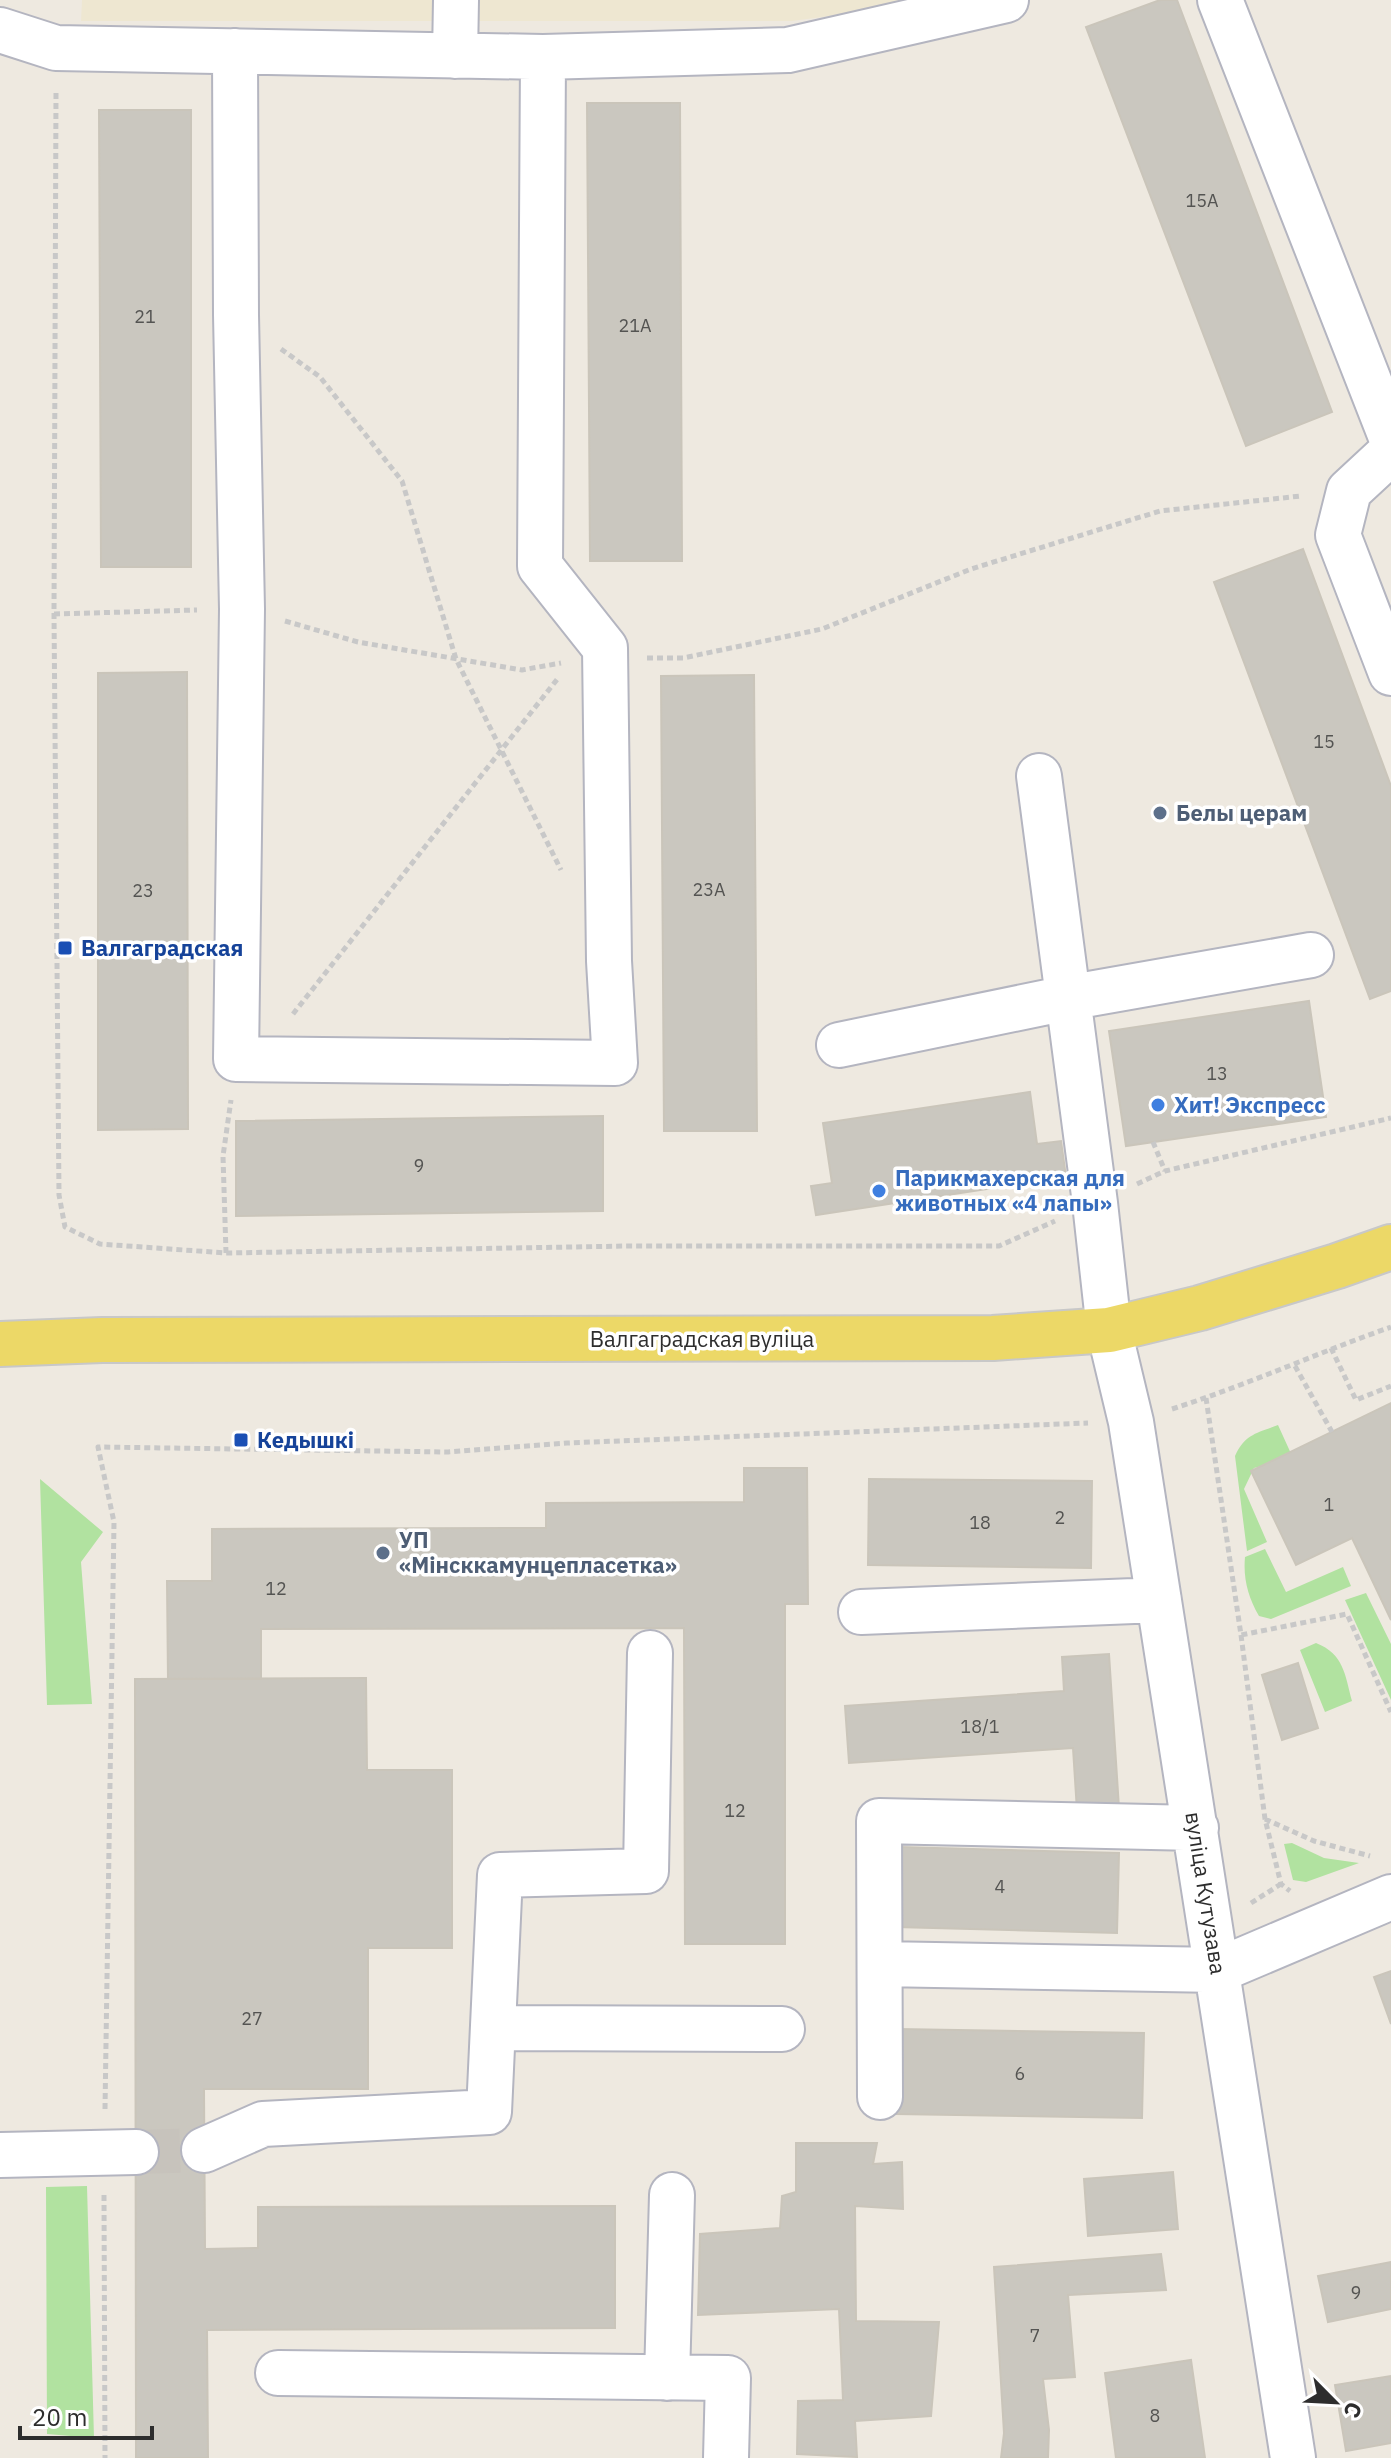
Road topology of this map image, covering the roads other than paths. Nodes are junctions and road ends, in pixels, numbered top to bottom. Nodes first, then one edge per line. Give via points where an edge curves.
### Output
1 (456, 0) edge
2 (1006, 0) edge
3 (1220, 0) edge
4 (0, 30) edge
5 (235, 51) junction
6 (455, 56) junction
7 (543, 57) junction
8 (1391, 437) edge
9 (1391, 452) edge
10 (1391, 673) edge
11 (1039, 776) dead end
12 (1311, 955) dead end
13 (1067, 998) junction
14 (839, 1045) dead end
15 (1391, 1247) edge
16 (1109, 1330) junction
17 (0, 1344) edge
18 (1159, 1600) junction
19 (861, 1612) dead end
20 (650, 1653) dead end
21 (1196, 1828) junction
22 (1387, 1878) edge
23 (880, 1964) junction
24 (1219, 1970) junction
25 (494, 2028) junction
26 (782, 2029) dead end
27 (880, 2097) dead end
28 (204, 2150) tunnel mouth
29 (120, 2152) tunnel mouth
30 (0, 2155) edge
31 (672, 2195) dead end
32 (278, 2373) dead end
33 (667, 2378) junction
34 (726, 2458) edge
35 (1293, 2458) edge

1 - 6 street
2 - 7 street via 788,50
3 - 8 street
4 - 5 street via 56,48
5 - 6 street
5 - 7 street via 247,1059 615,1063 605,648 540,566
6 - 7 street
9 - 10 street via 1349,491 1338,535
11 - 13 street, вуліца Кутузава
12 - 13 street
13 - 14 street
13 - 16 street, вуліца Кутузава
15 - 16 main road, Валгаградская вуліца via 1200,1308
16 - 17 main road, Валгаградская вуліца via 993,1338 132,1339
16 - 18 street, вуліца Кутузава via 1131,1422
18 - 19 street
18 - 21 street, вуліца Кутузава
20 - 25 street via 646,1871 500,1875
21 - 23 street via 879,1821
21 - 24 street, вуліца Кутузава
22 - 24 street
23 - 24 street
23 - 27 street
24 - 35 street, вуліца Кутузава
25 - 26 street
25 - 28 street via 489,2112 263,2124
29 - 30 street
31 - 33 street
32 - 33 street
33 - 34 street via 728,2378

